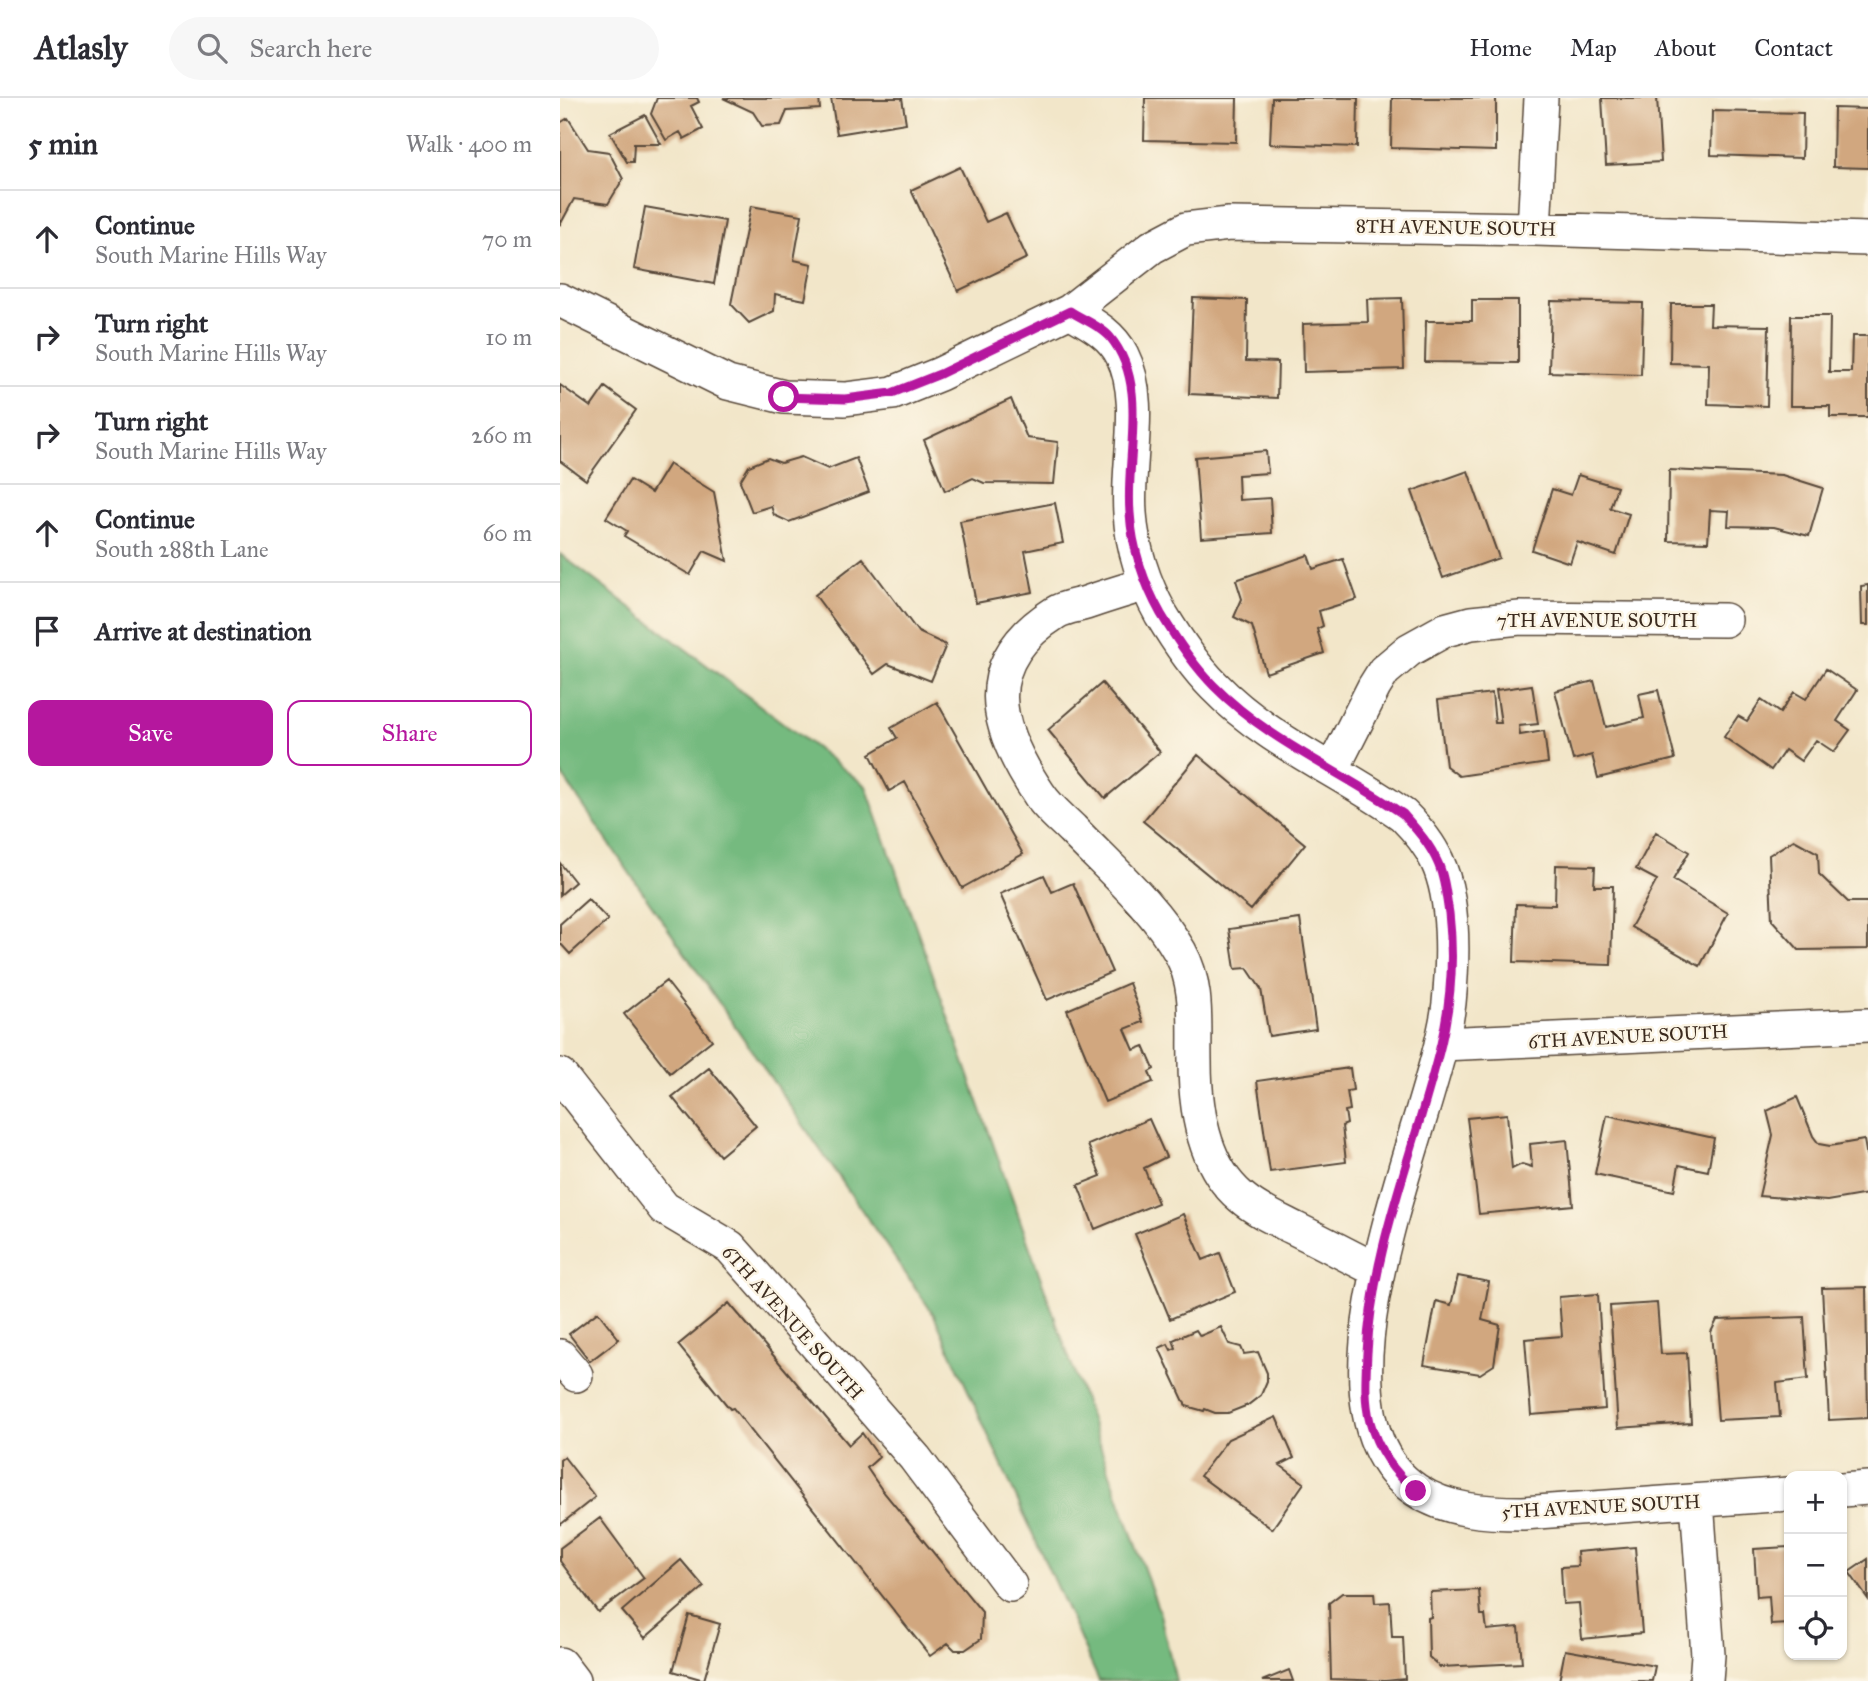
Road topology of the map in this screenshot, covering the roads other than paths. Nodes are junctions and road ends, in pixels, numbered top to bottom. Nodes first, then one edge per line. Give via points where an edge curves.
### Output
1 (1541, 98) edge
2 (1534, 229) junction
3 (1868, 239) edge
4 (560, 300) edge
5 (1070, 311) junction
6 (1146, 584) junction
7 (1725, 620) dead end
8 (1332, 770) junction
9 (1868, 1025) edge
10 (1441, 1044) junction
11 (560, 1075) edge
12 (1377, 1270) junction
13 (1868, 1488) edge
14 (1847, 1490) edge
15 (1784, 1494) edge
16 (1697, 1501) junction
17 (1010, 1586) dead end
18 (560, 1664) edge
19 (573, 1681) edge
20 (1706, 1681) edge

1 - 2 street
2 - 3 street, 8TH AVENUE SOUTH
2 - 5 street, 8TH AVENUE SOUTH via 1228,224 1186,229 1152,247
4 - 5 street, 8TH AVENUE SOUTH via 728,383 784,397 845,399 892,393
5 - 6 street via 1108,334 1130,375 1130,513
6 - 8 street via 1183,648 1215,687 1262,726
6 - 12 street via 1057,611 1025,636 1003,675 1000,712 1006,733 1040,796 1154,914 1181,953 1196,1005 1198,1105 1204,1138 1218,1170 1240,1197
7 - 8 street, 7TH AVENUE SOUTH via 1520,618 1445,629 1384,671
8 - 10 street via 1403,814 1438,863 1446,892 1451,962
9 - 10 street, 6TH AVENUE SOUTH
10 - 12 street
11 - 17 street, 6TH AVENUE SOUTH via 664,1208 730,1247 754,1273 915,1458
12 - 16 street, 5TH AVENUE SOUTH via 1366,1368 1369,1420 1385,1459 1416,1491 1439,1502 1492,1513
13 - 14 street
15 - 16 street, 5TH AVENUE SOUTH
16 - 20 street
18 - 19 street

